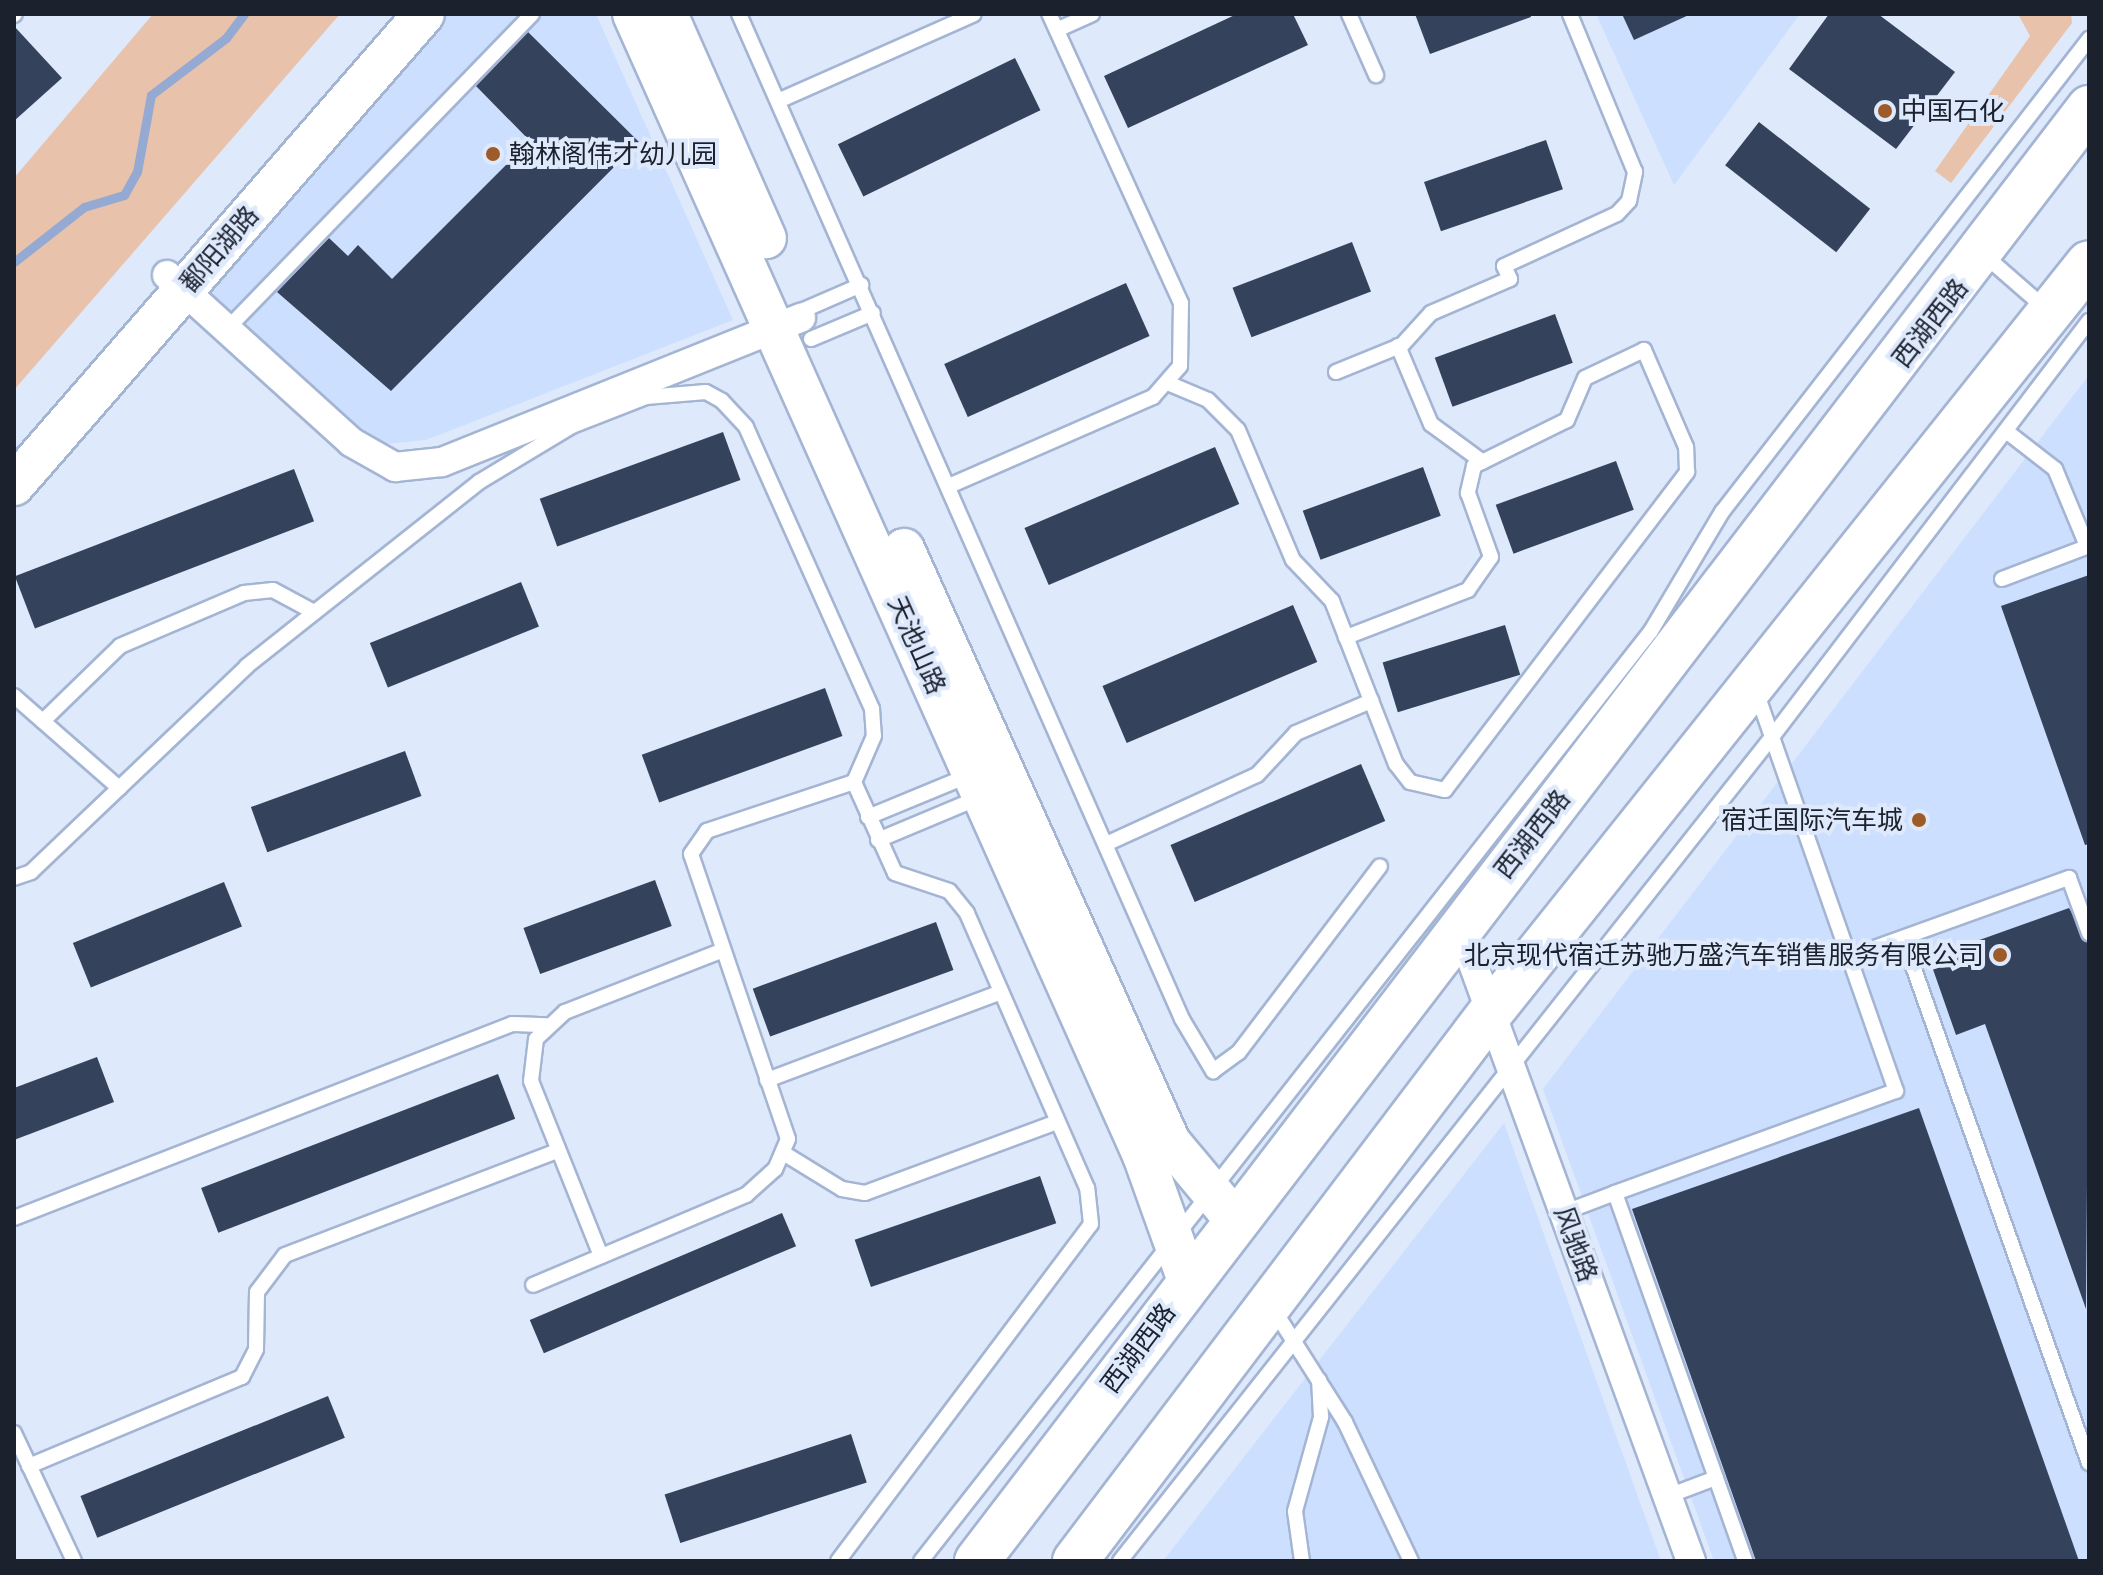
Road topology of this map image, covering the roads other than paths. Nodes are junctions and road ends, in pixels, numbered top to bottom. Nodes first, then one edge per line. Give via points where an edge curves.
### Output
1 (395, 14) edge
2 (424, 14) edge
3 (532, 14) edge
4 (633, 14) edge
5 (667, 14) edge
6 (739, 14) edge
7 (974, 14) edge
8 (1049, 14) edge
9 (1092, 14) edge
10 (1349, 14) edge
11 (1570, 14) edge
12 (1061, 28) junction
13 (2089, 39) edge
14 (1376, 75) dead end
15 (778, 101) junction
16 (2089, 108) edge
17 (1983, 254) junction
18 (2089, 263) edge
19 (175, 282) junction
20 (861, 285) junction
21 (873, 313) junction
22 (2069, 316) edge
23 (797, 324) junction
24 (227, 329) junction
25 (1398, 346) junction
26 (1336, 372) dead end
27 (1170, 384) junction
28 (2006, 431) junction
29 (14, 453) edge
30 (1483, 462) junction
31 (14, 485) edge
32 (949, 486) junction
33 (2088, 546) edge
34 (2002, 579) dead end
35 (314, 612) junction
36 (1346, 637) junction
37 (1753, 683) junction
38 (14, 696) edge
39 (1371, 701) junction
40 (43, 721) junction
41 (1772, 737) junction
42 (992, 779) junction
43 (854, 782) junction
44 (119, 788) junction
45 (868, 817) junction
46 (878, 840) junction
47 (1106, 844) junction
48 (1380, 866) dead end
49 (14, 878) edge
50 (1460, 928) junction
51 (2089, 933) edge
52 (1903, 938) junction
53 (721, 951) junction
54 (1849, 957) junction
55 (1001, 992) junction
56 (1491, 1012) junction
57 (546, 1025) junction
58 (1510, 1067) junction
59 (767, 1080) junction
60 (1057, 1122) junction
61 (558, 1151) junction
62 (785, 1154) junction
63 (1615, 1193) junction
64 (1223, 1208) junction
65 (1565, 1212) junction
66 (14, 1218) edge
67 (601, 1256) junction
68 (1182, 1261) junction
69 (533, 1285) dead end
70 (1270, 1304) junction
71 (1295, 1338) junction
72 (1319, 1376) junction
73 (14, 1433) edge
74 (2089, 1463) edge
75 (29, 1466) junction
76 (1716, 1478) junction
77 (1668, 1496) junction
78 (74, 1561) edge
79 (838, 1561) edge
80 (921, 1561) edge
81 (977, 1561) edge
82 (1075, 1561) edge
83 (1120, 1561) edge
84 (1302, 1561) edge
85 (1411, 1561) edge
86 (1691, 1561) edge
87 (1745, 1561) edge

1 - 19 street, 鄱阳湖路
2 - 19 street, 鄱阳湖路
3 - 24 lane
4 - 23 street, 天池山路
5 - 23 street, 天池山路
6 - 15 lane
7 - 15 lane
8 - 12 lane
9 - 12 lane
10 - 14 lane
11 - 25 lane via 1635,172 1629,201 1617,214 1504,266 1510,279 1431,313
12 - 27 lane via 1181,303 1184,346
13 - 64 lane via 1722,512 1651,631
15 - 20 lane
16 - 17 main road, 西湖西路
17 - 22 lane
17 - 50 main road, 西湖西路
18 - 22 main road
19 - 24 street
19 - 29 street, 鄱阳湖路
19 - 31 street, 鄱阳湖路
20 - 21 lane
20 - 23 lane
21 - 23 lane
21 - 32 lane
22 - 28 lane
22 - 37 main road
23 - 24 street via 417,467 395,467 351,442
23 - 42 street, 天池山路
25 - 26 lane
25 - 30 lane via 1431,424
27 - 32 lane
27 - 36 lane via 1208,400 1238,430 1293,560 1324,585
28 - 33 lane via 2055,469
28 - 41 lane
30 - 36 lane via 1468,478 1491,557 1483,574 1468,590
30 - 39 lane via 1567,420 1585,378 1644,350 1686,447 1687,472 1445,790 1410,782
32 - 47 lane
33 - 34 lane
35 - 40 lane via 273,590 244,593 120,646
35 - 43 lane via 479,482 572,426 646,397 706,392 746,427 872,709 874,736
35 - 44 lane
36 - 39 lane
37 - 41 lane
37 - 56 main road
38 - 40 lane
39 - 47 lane via 1296,733 1257,775
40 - 44 lane
41 - 54 lane
41 - 58 lane
42 - 45 lane
42 - 46 lane
42 - 64 street, 天池山路 via 1170,1142
42 - 68 street, 天池山路
43 - 45 lane
43 - 53 lane via 698,840 690,866
44 - 49 lane via 31,872
45 - 46 lane
46 - 55 lane via 895,873 931,882 960,901
47 - 48 lane via 1182,1019 1213,1071 1239,1052
50 - 56 street, 风驰路
50 - 64 main road, 西湖西路
51 - 52 lane via 2069,878
52 - 54 lane
52 - 74 lane
53 - 57 lane
53 - 59 lane
54 - 63 lane via 1896,1091
55 - 59 lane
55 - 60 lane
56 - 58 street, 风驰路
56 - 70 main road
57 - 61 lane via 530,1059 531,1081
57 - 66 lane via 512,1024
58 - 65 street, 风驰路
58 - 71 lane
59 - 62 lane via 788,1139
60 - 62 lane via 865,1193 842,1189
60 - 79 lane via 1091,1207 1082,1243
61 - 67 lane
61 - 75 lane via 285,1255 257,1292 256,1349 242,1377
62 - 67 lane via 746,1195
63 - 65 lane
63 - 76 lane
64 - 68 main road, 西湖西路
65 - 77 street, 风驰路
67 - 69 lane
68 - 80 lane
68 - 81 main road, 西湖西路
70 - 71 lane
70 - 82 main road
71 - 72 lane
71 - 83 lane
72 - 84 lane via 1321,1417 1295,1511
72 - 85 lane
73 - 75 lane
75 - 78 lane
76 - 77 lane
76 - 87 lane
77 - 86 street, 风驰路

